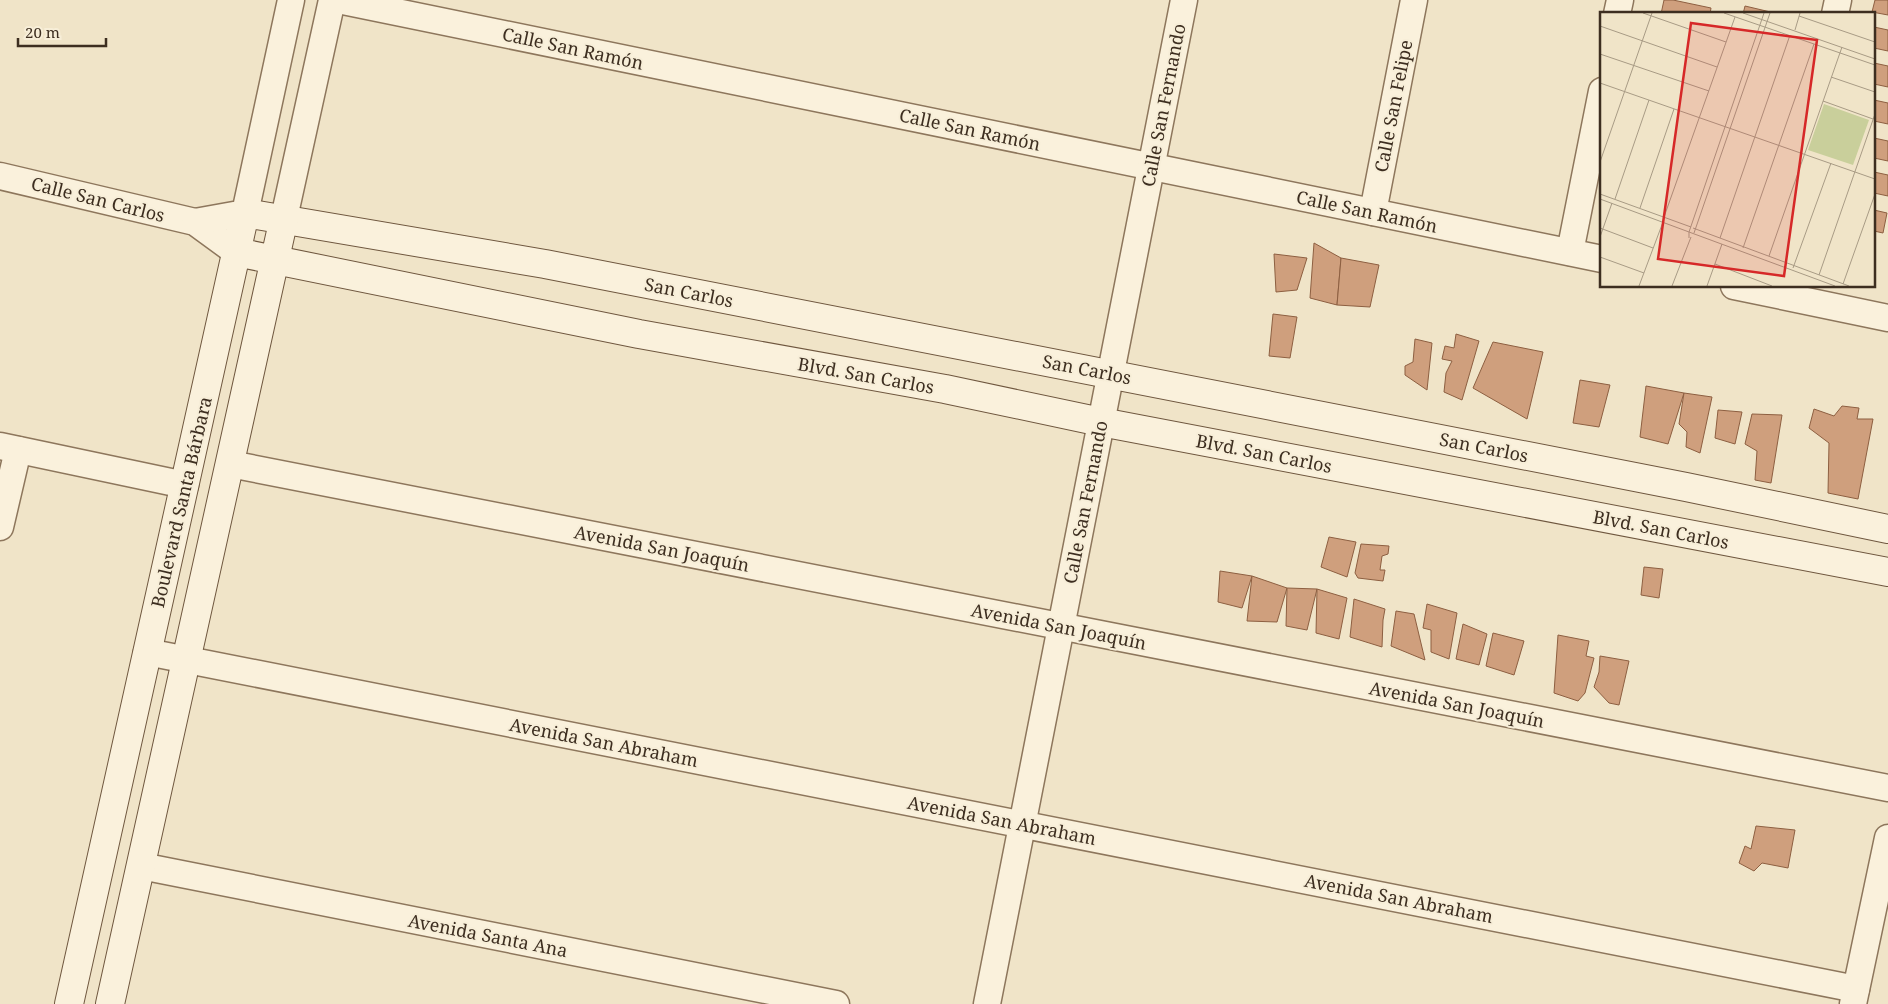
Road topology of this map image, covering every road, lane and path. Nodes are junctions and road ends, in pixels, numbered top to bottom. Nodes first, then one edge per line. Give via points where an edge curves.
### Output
1 (291, 0) edge
2 (332, 0) edge
3 (338, 0) edge
4 (1184, 0) edge
5 (1414, 0) edge
6 (1600, 101) edge
7 (1151, 167) junction
8 (0, 176) edge
9 (245, 212) junction
10 (1373, 212) junction
11 (284, 218) junction
12 (195, 222) junction
13 (236, 252) junction
14 (1570, 252) junction
15 (276, 259) junction
16 (1600, 259) edge
17 (1752, 288) edge
18 (1780, 291) edge
19 (1888, 318) edge
20 (1110, 374) junction
21 (1101, 422) junction
22 (9, 448) edge
23 (230, 464) junction
24 (185, 485) junction
25 (0, 527) edge
26 (1888, 529) edge
27 (1888, 572) edge
28 (1061, 626) junction
29 (148, 652) junction
30 (187, 659) junction
31 (1888, 788) edge
32 (1022, 824) junction
33 (1888, 838) edge
34 (140, 866) junction
35 (1854, 996) edge
36 (69, 1004) edge
37 (110, 1004) edge
38 (836, 1004) edge
39 (987, 1004) edge

1 - 9 street, Boulevard Santa Bárbara
2 - 11 street
3 - 7 street, Calle San Ramón
4 - 7 street, Calle San Fernando
5 - 10 street, Calle San Felipe
6 - 14 street
7 - 10 street, Calle San Ramón
7 - 20 street, Calle San Fernando
8 - 12 street, Calle San Carlos
9 - 11 main road, San Carlos
9 - 12 street
9 - 13 main road, Boulevard Santa Bárbara
10 - 14 street, Calle San Ramón
11 - 15 main road
11 - 20 main road, San Carlos via 545,264
12 - 13 street
13 - 15 main road
13 - 24 main road, Boulevard Santa Bárbara
14 - 16 street, Calle San Ramón
15 - 21 main road, Blvd. San Carlos via 639,334 945,389
15 - 23 main road
17 - 18 street
18 - 19 street
20 - 21 street, Calle San Fernando
20 - 26 main road, San Carlos
21 - 27 main road, Blvd. San Carlos
21 - 28 street, Calle San Fernando
22 - 24 street
22 - 25 street
23 - 28 street, Avenida San Joaquín
23 - 30 main road
24 - 29 main road, Boulevard Santa Bárbara
28 - 31 street, Avenida San Joaquín
28 - 32 street, Calle San Fernando
29 - 30 street, Avenida San Abraham
29 - 36 main road, Boulevard Santa Bárbara
30 - 32 street, Avenida San Abraham
30 - 34 main road
32 - 35 street, Avenida San Abraham
32 - 39 street, Calle San Fernando
33 - 35 street
34 - 37 main road
34 - 38 street, Avenida Santa Ana

